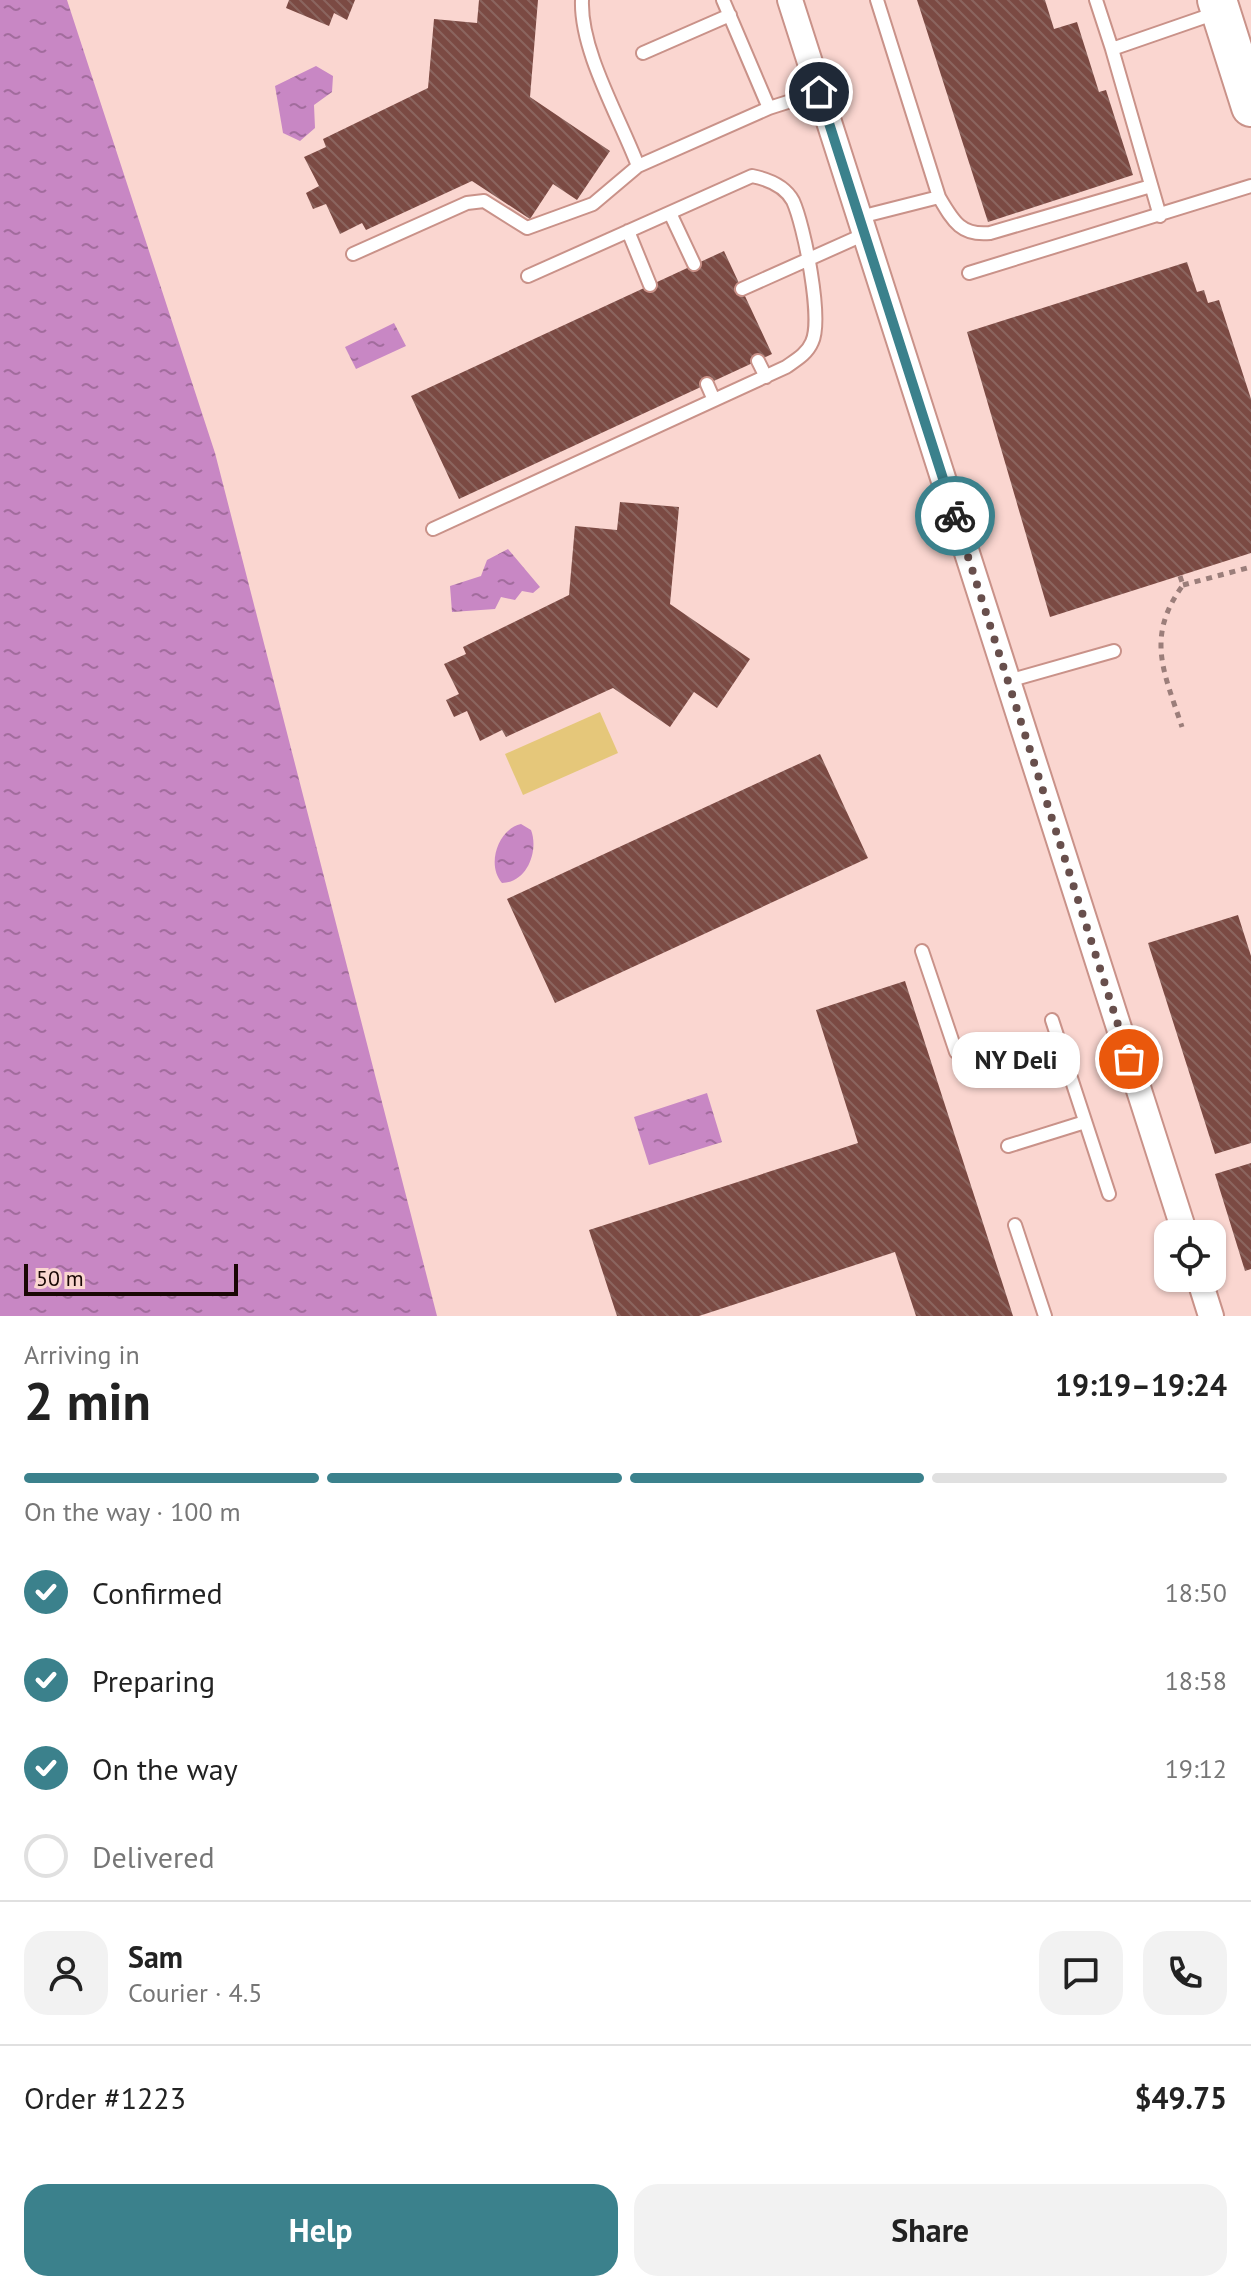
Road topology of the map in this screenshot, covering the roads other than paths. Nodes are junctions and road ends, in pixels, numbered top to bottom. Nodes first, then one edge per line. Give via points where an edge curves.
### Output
1 (582, 0) edge
2 (723, 0) edge
3 (790, 0) edge
4 (877, 0) edge
5 (1096, 0) edge
6 (1219, 6) edge
7 (730, 15) junction
8 (1112, 49) junction
9 (643, 53) dead end
10 (819, 92) junction
11 (1251, 107) edge
12 (769, 108) junction
13 (638, 166) junction
14 (1151, 186) junction
15 (1251, 186) edge
16 (939, 197) junction
17 (670, 213) junction
18 (1160, 216) junction
19 (862, 225) junction
20 (628, 231) junction
21 (353, 254) dead end
22 (808, 262) junction
23 (694, 264) dead end
24 (969, 273) dead end
25 (528, 276) dead end
26 (650, 285) dead end
27 (742, 289) dead end
28 (758, 361) dead end
29 (766, 377) junction
30 (707, 384) dead end
31 (714, 400) junction
32 (433, 529) dead end
33 (1114, 651) dead end
34 (1008, 681) junction
35 (922, 951) dead end
36 (1052, 1020) dead end
37 (956, 1052) dead end
38 (1085, 1122) junction
39 (1008, 1146) dead end
40 (1109, 1194) dead end
41 (1181, 1220) edge
42 (1015, 1225) dead end
43 (1203, 1292) edge
44 (1045, 1316) edge
45 (1211, 1316) edge

1 - 13 lane via 595,59
2 - 7 lane
3 - 10 street
4 - 16 lane
5 - 8 lane
6 - 8 lane
6 - 11 main road
7 - 9 lane
7 - 12 lane
8 - 14 lane
10 - 12 lane
10 - 19 street
12 - 13 lane
13 - 21 lane via 593,204 527,228 484,201 467,203
14 - 16 lane via 972,235 954,224
14 - 18 lane
15 - 18 lane
16 - 19 lane
17 - 20 lane
17 - 22 lane via 752,176 772,181 792,199
17 - 23 lane
18 - 24 lane
19 - 22 lane
19 - 34 street
20 - 25 lane
20 - 26 lane
22 - 27 lane
22 - 29 lane via 814,339 804,355
28 - 29 lane
29 - 31 lane
30 - 31 lane
31 - 32 lane
33 - 34 lane
34 - 41 street
35 - 37 lane
36 - 38 lane
38 - 39 lane
38 - 40 lane
42 - 44 lane
43 - 45 street

